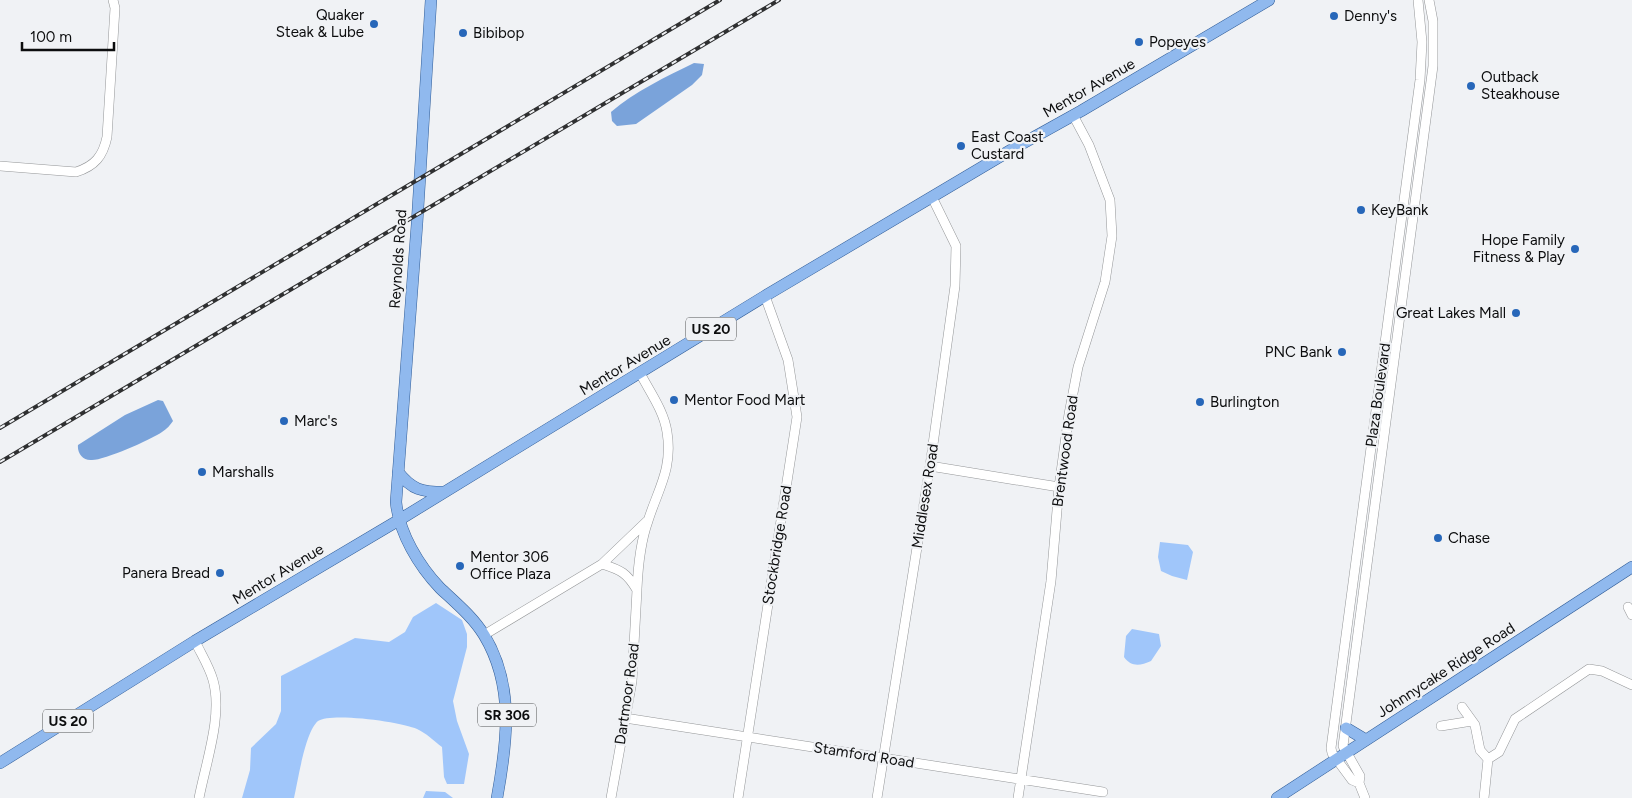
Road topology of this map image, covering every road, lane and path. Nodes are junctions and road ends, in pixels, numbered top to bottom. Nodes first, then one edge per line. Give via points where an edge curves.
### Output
1 (113, 0) edge
2 (1269, 0) edge
3 (1418, 0) edge
4 (1429, 0) edge
5 (434, 2) edge
6 (1073, 115) junction
7 (0, 166) edge
8 (932, 197) junction
9 (765, 296) junction
10 (640, 373) junction
11 (930, 466) junction
12 (398, 472) junction
13 (1059, 487) junction
14 (444, 492) junction
15 (399, 520) junction
16 (648, 521) junction
17 (602, 564) junction
18 (1632, 567) edge
19 (637, 590) junction
20 (484, 635) junction
21 (195, 642) junction
22 (1632, 685) edge
23 (1462, 707) dead end
24 (625, 718) junction
25 (1472, 721) junction
26 (1441, 726) dead end
27 (1346, 728) junction
28 (747, 738) junction
29 (1366, 740) junction
30 (1346, 752) junction
31 (884, 758) junction
32 (1336, 759) junction
33 (1488, 759) junction
34 (0, 763) edge
35 (1021, 780) junction
36 (1359, 783) junction
37 (1103, 792) dead end
38 (199, 798) edge
39 (497, 798) edge
40 (611, 798) edge
41 (738, 798) edge
42 (878, 798) edge
43 (1018, 798) edge
44 (1277, 798) edge
45 (1365, 798) edge
46 (1484, 798) edge

1 - 7 street via 107,137 105,148 96,162 76,172
2 - 6 main road, Mentor Avenue / US 20
3 - 32 street, Plaza Boulevard via 1422,42 1420,80 1331,748
4 - 27 street, Plaza Boulevard via 1433,21 1433,66
5 - 12 main road, Reynolds Road / SR 306
6 - 8 main road, Mentor Avenue / US 20
6 - 13 street, Brentwood Road via 1090,145 1110,200 1112,236 1106,282 1076,376
8 - 9 main road, Mentor Avenue / US 20
8 - 11 street, Middlesex Road via 956,246 956,286
9 - 10 main road, Mentor Avenue / US 20
9 - 28 street, Stockbridge Road via 788,360 797,417
10 - 14 main road, Mentor Avenue / US 20
10 - 16 street, Dartmoor Road via 661,414 668,442 665,477
11 - 13 street
11 - 31 street, Middlesex Road
12 - 14 main road via 415,488
12 - 15 main road, Reynolds Road / SR 306 via 396,502
13 - 35 street, Brentwood Road via 1051,582
14 - 15 main road, Mentor Avenue / US 20
15 - 20 main road, SR 306 via 427,574
15 - 21 main road, Mentor Avenue / US 20
16 - 17 street
16 - 19 street, Dartmoor Road
17 - 19 street via 621,570
17 - 20 street
18 - 29 main road, Johnnycake Ridge Road
19 - 24 street, Dartmoor Road via 634,663
20 - 39 main road, SR 306 via 496,660 506,714 507,739
21 - 34 main road, Mentor Avenue / US 20
21 - 38 street via 213,680 217,707
22 - 33 street via 1590,669 1515,718 1499,752
23 - 25 street
24 - 28 street, Stamford Road
24 - 40 street, Dartmoor Road
25 - 26 street
25 - 33 street via 1480,750
27 - 29 main road
27 - 30 street, Plaza Boulevard via 1343,746
28 - 31 street, Stamford Road
28 - 41 street, Stockbridge Road
29 - 30 main road, Johnnycake Ridge Road
30 - 32 main road, Johnnycake Ridge Road
30 - 36 street via 1360,776
31 - 35 street, Stamford Road
31 - 42 street, Middlesex Road
32 - 36 street via 1352,780
32 - 44 main road, Johnnycake Ridge Road
33 - 46 street
35 - 37 street, Stamford Road
35 - 43 street, Brentwood Road
36 - 45 street

